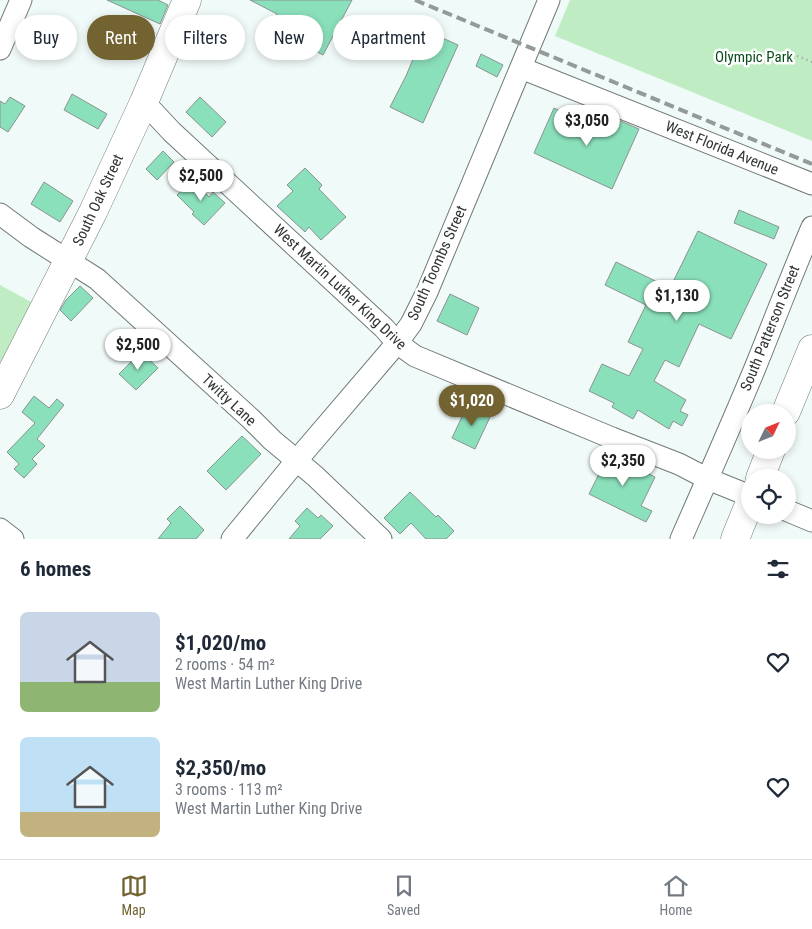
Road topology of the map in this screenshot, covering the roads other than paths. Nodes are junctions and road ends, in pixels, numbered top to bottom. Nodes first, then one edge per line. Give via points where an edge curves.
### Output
1 (21, 0) edge
2 (187, 0) edge
3 (549, 0) edge
4 (0, 49) edge
5 (521, 68) junction
6 (144, 102) junction
7 (812, 184) edge
8 (0, 214) edge
9 (812, 227) edge
10 (69, 261) junction
11 (397, 343) junction
12 (812, 349) edge
13 (0, 395) edge
14 (789, 404) edge
15 (297, 460) junction
16 (708, 479) junction
17 (741, 492) edge
18 (796, 514) edge
19 (812, 521) edge
20 (741, 524) edge
21 (0, 529) edge
22 (13, 539) edge
23 (232, 539) edge
24 (381, 539) edge
25 (681, 539) edge
26 (735, 539) edge

1 - 4 street
2 - 6 main road, South Oak Street
3 - 5 street, South Toombs Street
5 - 7 street, West Florida Avenue
5 - 11 street, South Toombs Street via 427,292
6 - 10 main road, South Oak Street
6 - 11 street, West Martin Luther King Drive
8 - 10 street, Twitty Lane
9 - 16 street, South Patterson Street
10 - 13 main road, South Oak Street
10 - 15 street, Twitty Lane via 97,279
11 - 15 street, South Toombs Street
11 - 16 street, West Martin Luther King Drive via 416,356 679,464
12 - 14 main road
15 - 23 street, South Toombs Street
15 - 24 street, Twitty Lane
16 - 17 street, West Martin Luther King Drive
16 - 25 street, South Patterson Street
18 - 19 street
20 - 26 main road
21 - 22 street

